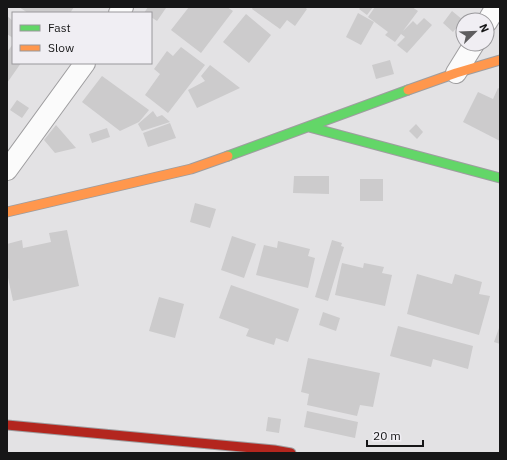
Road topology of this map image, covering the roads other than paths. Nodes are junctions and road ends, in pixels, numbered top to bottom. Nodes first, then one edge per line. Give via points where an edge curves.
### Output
1 (469, 52) edge
2 (500, 60) edge
3 (84, 64) edge
4 (456, 73) junction
5 (309, 127) junction
6 (7, 170) edge
7 (500, 178) edge
8 (7, 212) edge
9 (7, 425) edge
10 (279, 452) edge

1 - 4 street
2 - 4 street
3 - 6 street
4 - 5 street
5 - 7 street
5 - 8 street via 191,169
9 - 10 street

